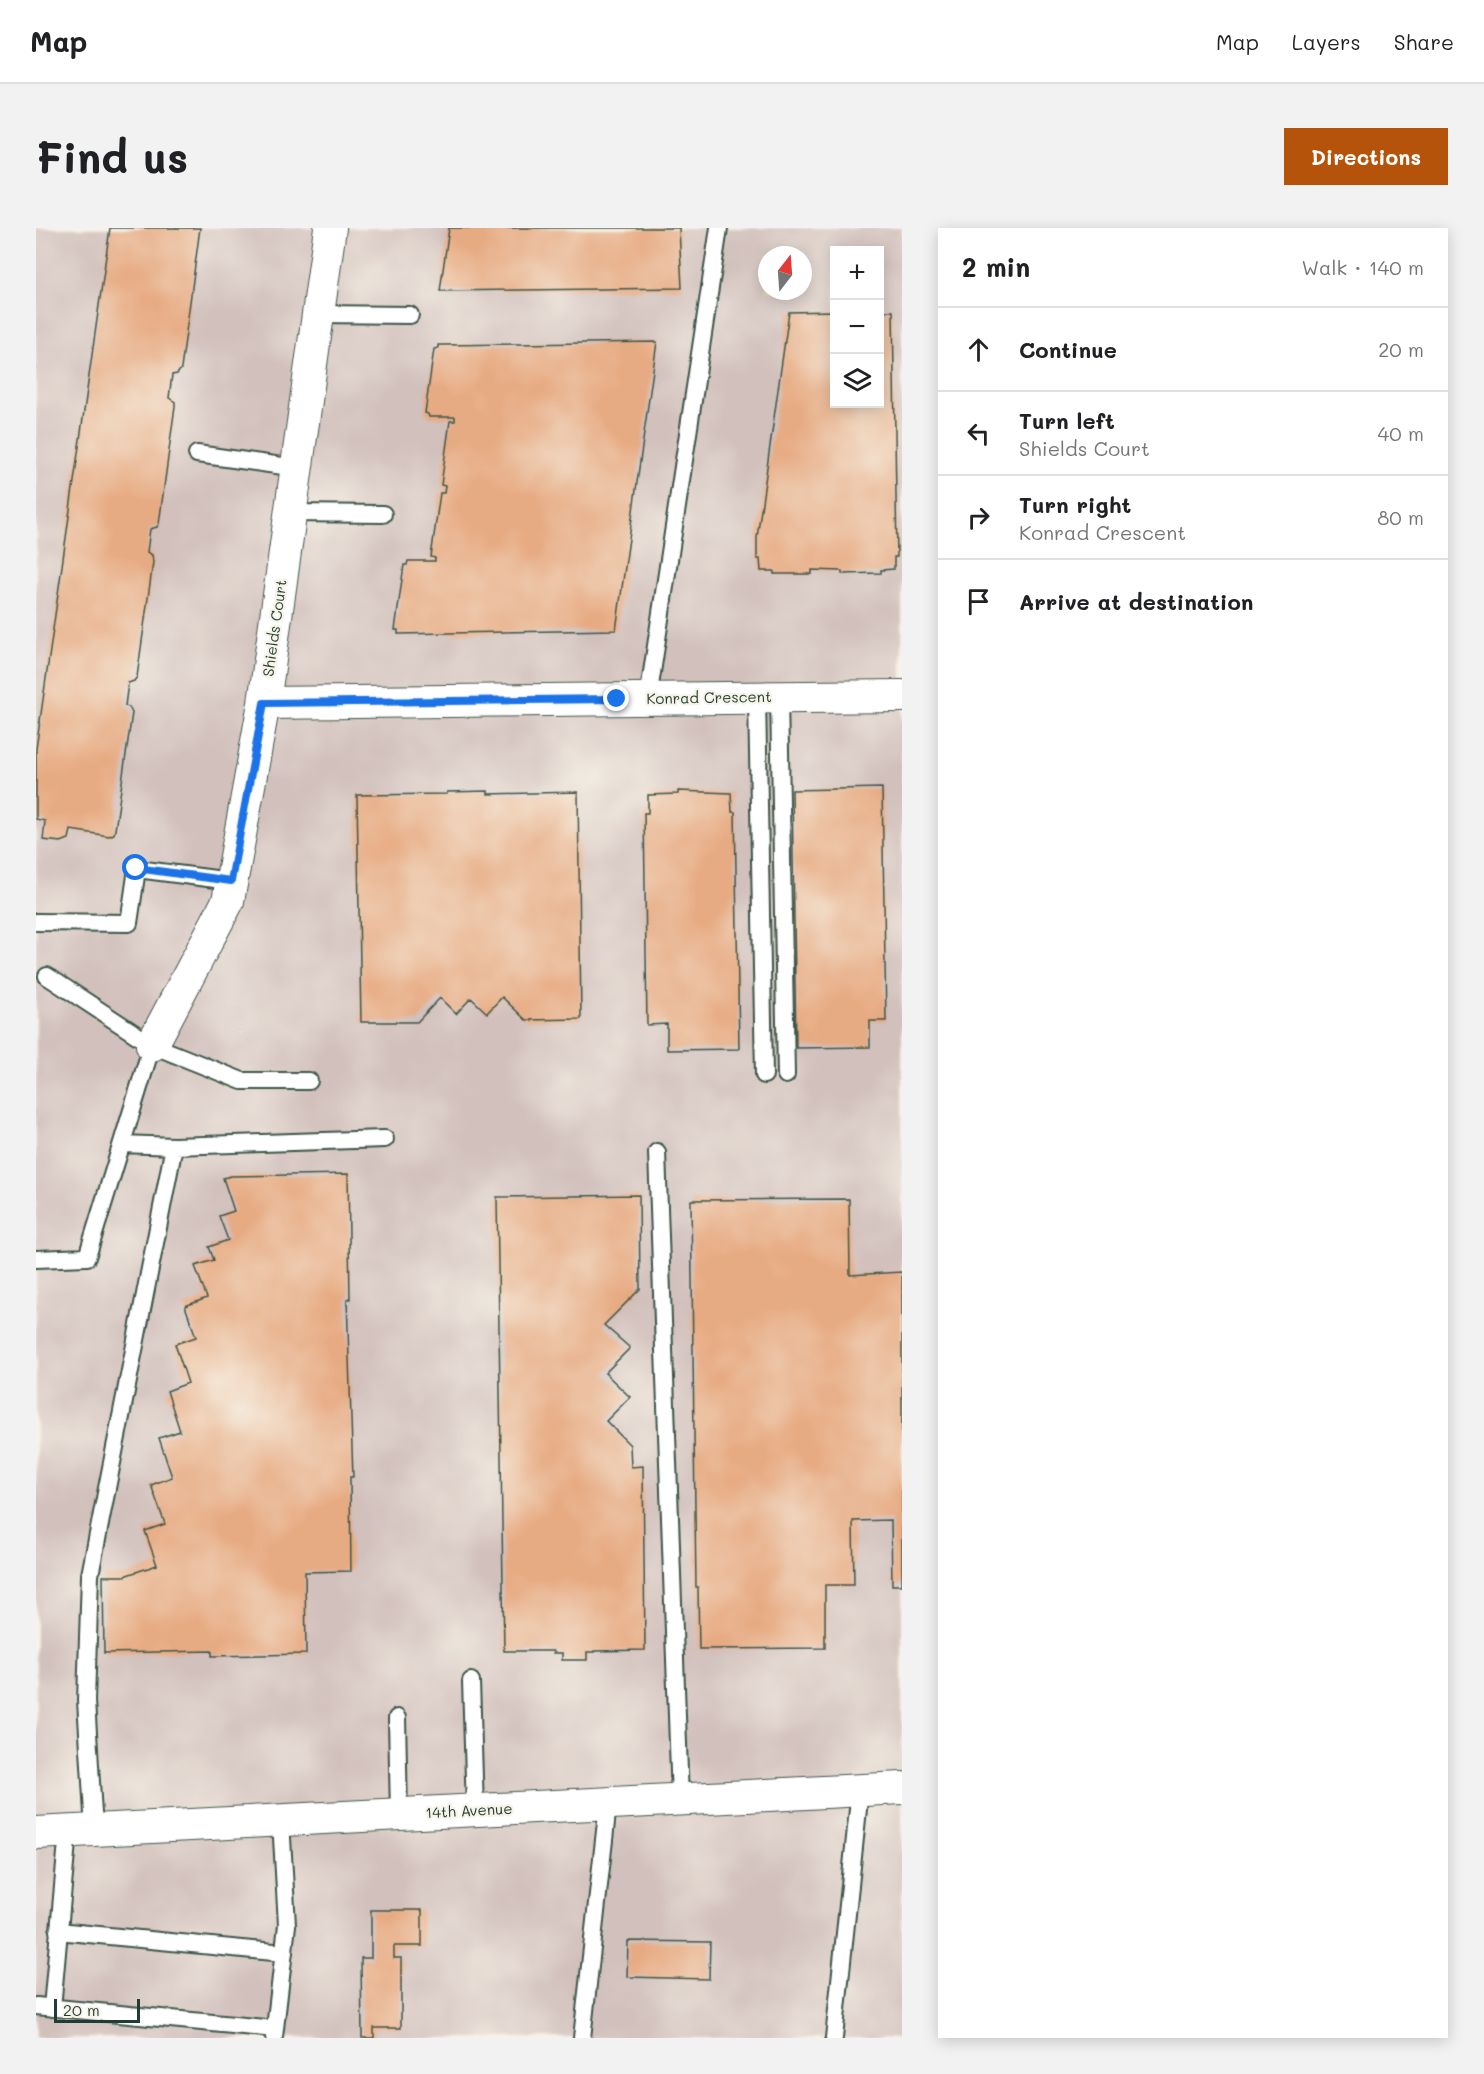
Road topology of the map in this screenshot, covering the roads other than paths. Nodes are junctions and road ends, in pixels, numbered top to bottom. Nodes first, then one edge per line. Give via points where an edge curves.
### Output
1 (330, 228) edge
2 (719, 228) edge
3 (318, 314) junction
4 (410, 315) dead end
5 (197, 454) dead end
6 (297, 468) junction
7 (291, 513) junction
8 (383, 514) dead end
9 (902, 696) edge
10 (768, 698) junction
11 (648, 699) junction
12 (264, 703) junction
13 (231, 881) junction
14 (36, 922) edge
15 (47, 976) dead end
16 (152, 1044) junction
17 (764, 1075) dead end
18 (786, 1075) dead end
19 (309, 1080) dead end
20 (386, 1139) dead end
21 (122, 1144) junction
22 (174, 1146) junction
23 (657, 1152) dead end
24 (36, 1259) edge
25 (471, 1681) dead end
26 (397, 1718) dead end
27 (902, 1788) edge
28 (860, 1790) junction
29 (680, 1800) junction
30 (608, 1804) junction
31 (475, 1810) junction
32 (399, 1814) junction
33 (280, 1820) junction
34 (81, 1830) junction
35 (36, 1833) edge
36 (58, 1931) junction
37 (284, 1953) junction
38 (44, 2007) edge
39 (274, 2033) edge
40 (582, 2038) edge
41 (834, 2038) edge

1 - 3 street, Shields Court
2 - 11 lane
3 - 4 lane
3 - 6 street, Shields Court
5 - 6 lane
6 - 7 street, Shields Court
7 - 8 lane
7 - 12 street, Shields Court
9 - 10 street, Konrad Crescent
10 - 11 street, Konrad Crescent
10 - 17 lane
10 - 18 lane
11 - 12 street, Konrad Crescent
12 - 13 street, Shields Court
13 - 14 lane via 136,868 129,923
13 - 16 street, Shields Court via 228,901
15 - 16 lane
16 - 19 lane via 242,1081
16 - 21 lane
20 - 22 lane
21 - 22 lane
21 - 24 lane via 87,1257
22 - 34 lane via 90,1575
23 - 29 lane
25 - 31 lane
26 - 32 lane
27 - 28 street, 14th Avenue
28 - 29 street, 14th Avenue
28 - 41 lane
29 - 30 street, 14th Avenue
30 - 31 street, 14th Avenue
30 - 40 lane
31 - 32 street, 14th Avenue
32 - 33 street, 14th Avenue
33 - 34 street, 14th Avenue
33 - 37 lane via 287,1925
34 - 35 street, 14th Avenue
34 - 36 lane
36 - 37 lane
36 - 38 lane
37 - 39 lane
38 - 39 lane

